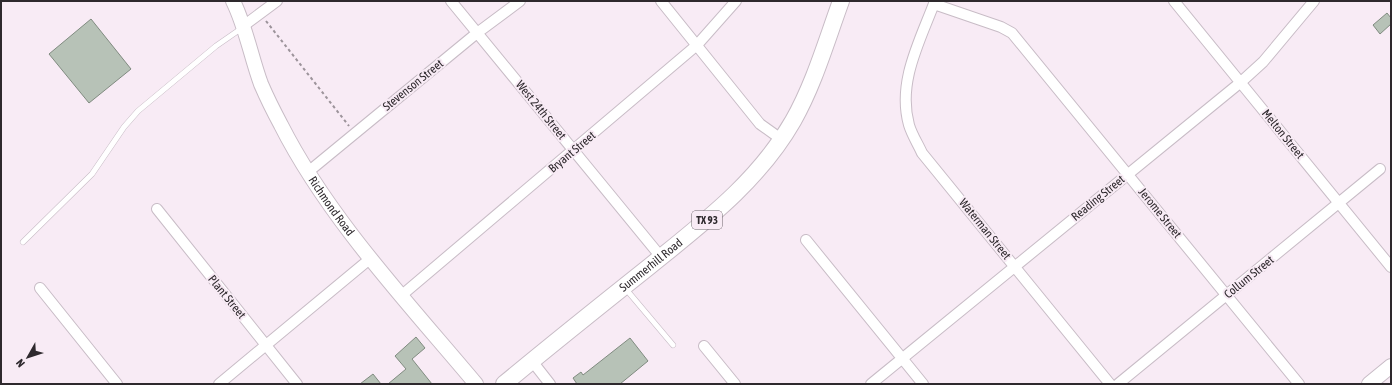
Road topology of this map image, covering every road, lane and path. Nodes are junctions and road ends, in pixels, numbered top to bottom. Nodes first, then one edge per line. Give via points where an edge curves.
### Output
1 (233, 1) edge
2 (277, 1) edge
3 (451, 1) edge
4 (520, 1) edge
5 (660, 1) edge
6 (736, 1) edge
7 (841, 1) edge
8 (1174, 1) edge
9 (1314, 1) edge
10 (934, 2) edge
11 (261, 14) junction
12 (242, 27) junction
13 (477, 33) junction
14 (697, 45) junction
15 (1241, 82) junction
16 (355, 133) junction
17 (781, 139) junction
18 (574, 151) junction
19 (1380, 169) dead end
20 (308, 172) junction
21 (1128, 174) junction
22 (1339, 204) junction
23 (157, 209) dead end
24 (806, 240) dead end
25 (24, 242) dead end
26 (661, 257) junction
27 (371, 258) junction
28 (1016, 266) junction
29 (1391, 267) edge
30 (624, 287) junction
31 (40, 288) dead end
32 (402, 295) junction
33 (1226, 295) junction
34 (266, 345) junction
35 (673, 345) dead end
36 (704, 346) dead end
37 (902, 358) junction
38 (532, 361) junction
39 (1391, 366) edge
40 (117, 384) edge
41 (219, 384) edge
42 (297, 384) edge
43 (476, 384) edge
44 (504, 384) edge
45 (550, 384) edge
46 (735, 384) edge
47 (871, 384) edge
48 (923, 384) edge
49 (1110, 384) edge
50 (1118, 384) edge
51 (1299, 384) edge
52 (1369, 384) edge

1 - 12 street, Richmond Road
2 - 11 street
3 - 13 street, West 24th Street
4 - 13 street, Stevenson Street
5 - 14 street
6 - 14 street, Bryant Street
7 - 17 main road, Summerhill Road / TX 93 via 807,92
8 - 15 street, Melton Street
9 - 15 street, Reading Street via 1263,62
10 - 21 street, Jerome Street via 1012,33
10 - 28 street, Waterman Street via 908,75 905,94 909,126 922,153
11 - 12 street
11 - 16 path
12 - 20 street, Richmond Road via 262,85 281,126
12 - 25 lane via 138,111 92,174
13 - 16 street, Stevenson Street
13 - 18 street, West 24th Street
14 - 17 street via 760,124
14 - 18 street, Bryant Street
15 - 21 street, Reading Street
15 - 22 street, Melton Street
16 - 20 street, Stevenson Street
17 - 26 main road, Summerhill Road / TX 93 via 760,169 736,194
18 - 26 street, West 24th Street
18 - 32 street, Bryant Street
19 - 22 street, Collum Street
20 - 27 street, Richmond Road via 334,211
21 - 28 street, Reading Street
21 - 33 street, Jerome Street
22 - 29 street, Melton Street
22 - 33 street, Collum Street
23 - 34 street, Plant Street
24 - 37 street
26 - 30 main road, Summerhill Road / TX 93
27 - 32 street, Richmond Road
27 - 34 street
28 - 37 street, Reading Street
28 - 49 street, Waterman Street
30 - 35 lane
30 - 38 main road, Summerhill Road / TX 93
31 - 40 street
32 - 43 street, Richmond Road
33 - 50 street, Collum Street
33 - 51 street, Jerome Street
34 - 41 street
34 - 42 street, Plant Street
36 - 46 street
37 - 47 street, Reading Street
37 - 48 street
38 - 44 main road, Summerhill Road / TX 93
38 - 45 street
39 - 52 street

